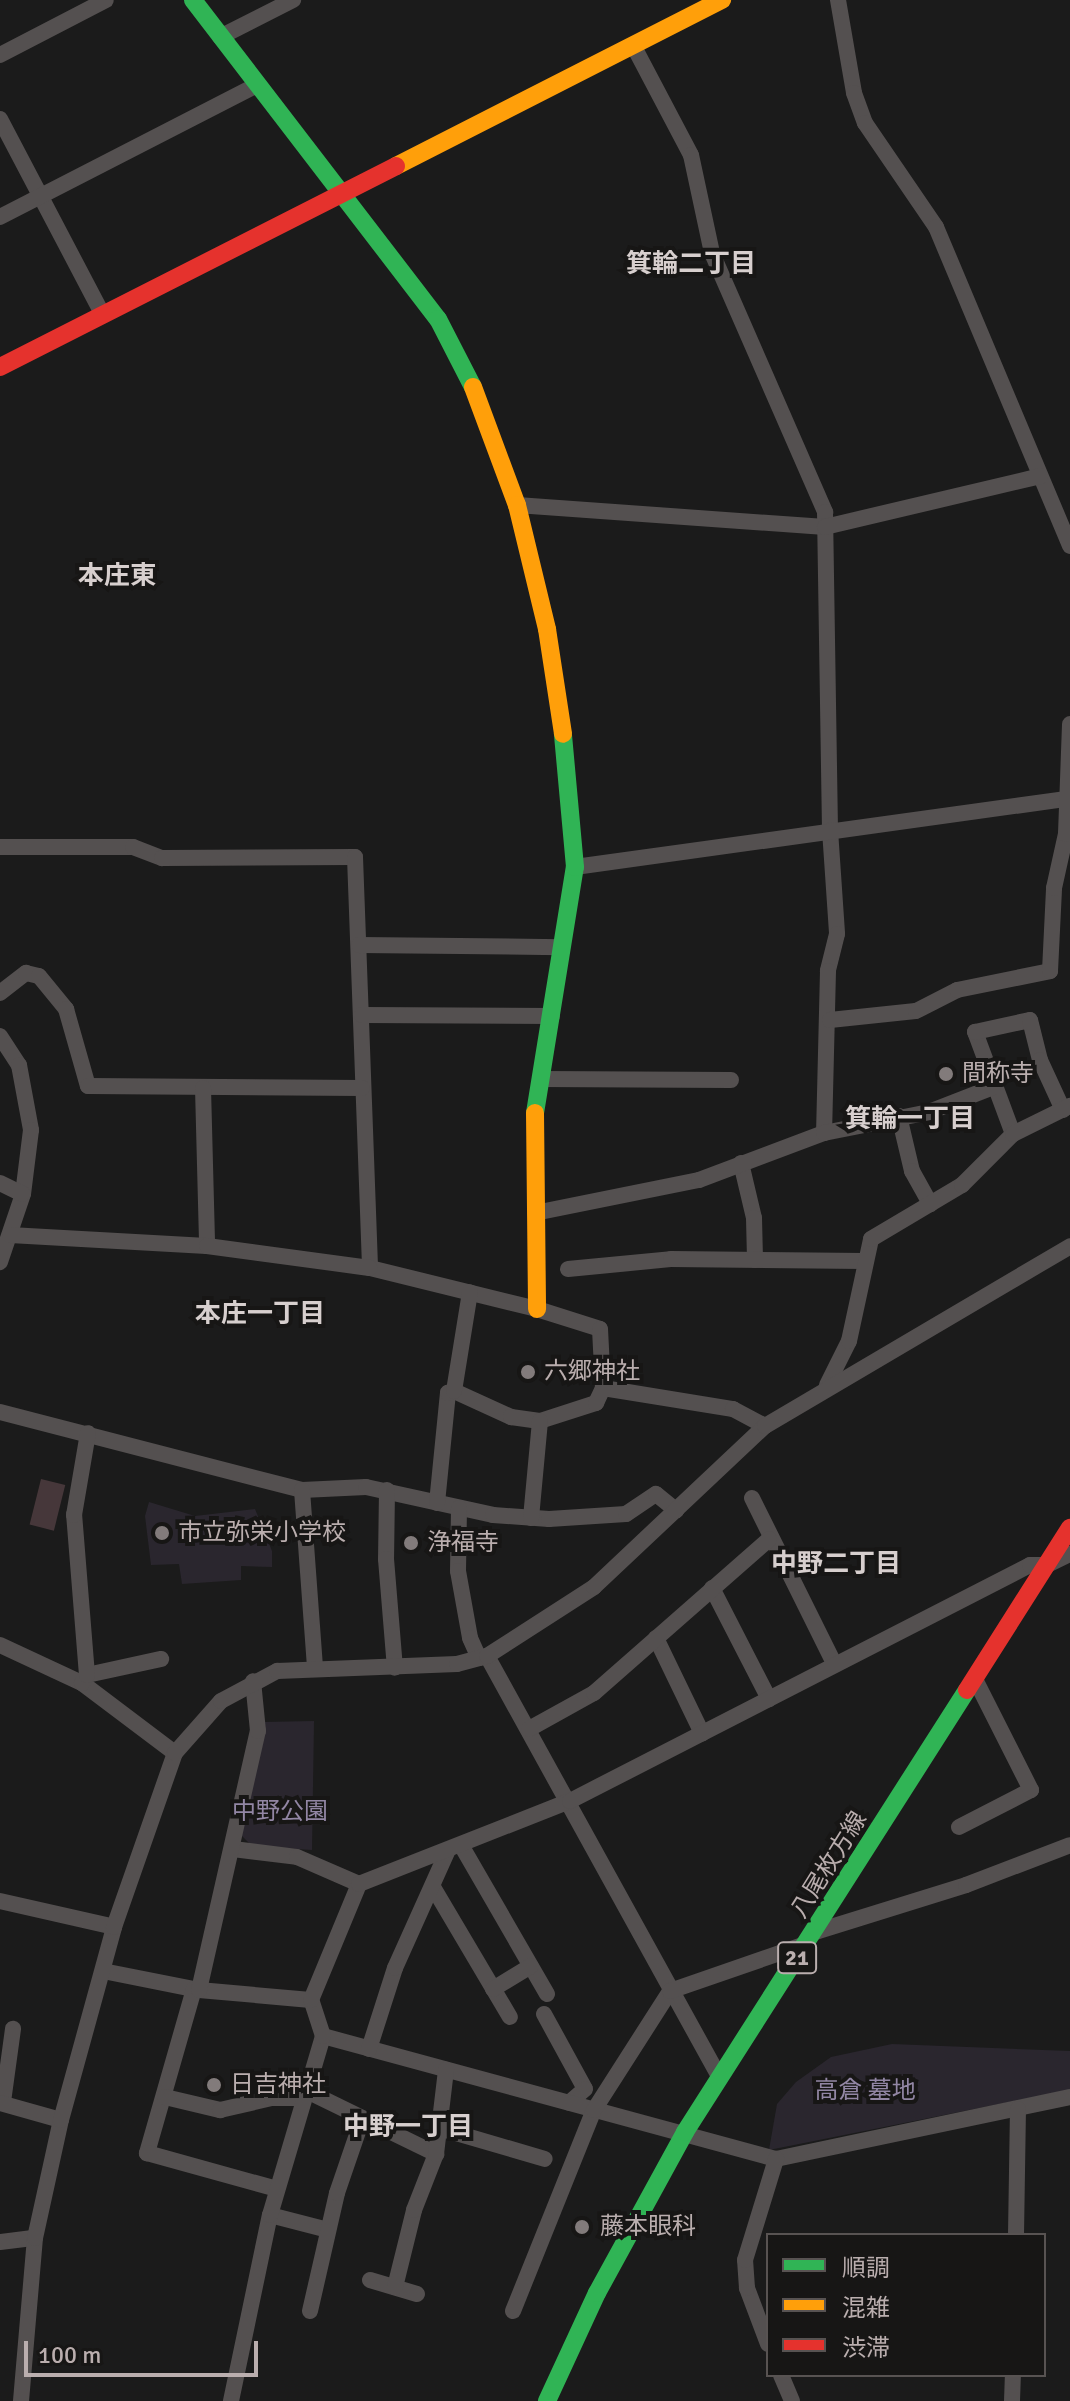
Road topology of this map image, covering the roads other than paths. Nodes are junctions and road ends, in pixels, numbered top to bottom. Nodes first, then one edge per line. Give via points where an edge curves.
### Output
1 (106, 0) edge
2 (193, 0) edge
3 (293, 0) edge
4 (722, 0) edge
5 (838, 0) edge
6 (220, 37) junction
7 (633, 45) junction
8 (0, 55) edge
9 (257, 85) junction
10 (0, 119) edge
11 (341, 191) junction
12 (40, 197) junction
13 (0, 217) edge
14 (103, 315) junction
15 (0, 367) edge
16 (1040, 476) junction
17 (517, 505) junction
18 (825, 527) junction
19 (1070, 546) edge
20 (1070, 724) edge
21 (1066, 799) junction
22 (830, 830) junction
23 (1068, 834) edge
24 (0, 847) edge
25 (575, 867) junction
26 (359, 945) junction
27 (562, 947) junction
28 (0, 993) edge
29 (362, 1015) junction
30 (552, 1016) junction
31 (830, 1020) junction
32 (0, 1036) edge
33 (541, 1079) junction
34 (731, 1080) dead end
35 (993, 1087) junction
36 (203, 1088) junction
37 (362, 1088) junction
38 (1066, 1108) edge
39 (899, 1116) junction
40 (824, 1133) junction
41 (1013, 1134) junction
42 (741, 1163) junction
43 (0, 1183) edge
44 (23, 1194) junction
45 (930, 1204) junction
46 (535, 1213) junction
47 (6, 1239) edge
48 (207, 1246) junction
49 (1070, 1246) edge
50 (755, 1260) junction
51 (864, 1261) junction
52 (0, 1262) edge
53 (370, 1268) junction
54 (568, 1269) dead end
55 (470, 1292) junction
56 (537, 1309) junction
57 (827, 1385) junction
58 (603, 1388) junction
59 (454, 1391) junction
60 (0, 1412) edge
61 (540, 1421) junction
62 (765, 1426) junction
63 (88, 1433) junction
64 (302, 1490) junction
65 (387, 1490) junction
66 (752, 1498) dead end
67 (437, 1503) junction
68 (459, 1508) junction
69 (676, 1510) junction
70 (531, 1518) junction
71 (1070, 1528) edge
72 (769, 1539) junction
73 (1070, 1554) edge
74 (1047, 1565) junction
75 (712, 1588) junction
76 (656, 1638) junction
77 (0, 1645) edge
78 (483, 1657) junction
79 (161, 1659) dead end
80 (835, 1665) junction
81 (315, 1667) junction
82 (395, 1668) junction
83 (85, 1679) junction
84 (975, 1679) junction
85 (253, 1681) junction
86 (769, 1699) junction
87 (529, 1729) junction
88 (702, 1733) junction
89 (175, 1753) junction
90 (570, 1801) junction
91 (959, 1827) dead end
92 (1070, 1845) edge
93 (455, 1848) junction
94 (233, 1849) junction
95 (359, 1884) junction
96 (433, 1887) junction
97 (0, 1901) edge
98 (114, 1927) junction
99 (810, 1938) junction
100 (531, 1966) junction
101 (103, 1971) junction
102 (197, 1989) junction
103 (493, 1989) junction
104 (670, 1991) junction
105 (547, 1994) dead end
106 (311, 2000) junction
107 (544, 2014) dead end
108 (510, 2017) dead end
109 (13, 2029) dead end
110 (323, 2036) junction
111 (369, 2049) junction
112 (446, 2070) junction
113 (719, 2077) junction
114 (305, 2095) junction
115 (165, 2097) junction
116 (1070, 2097) edge
117 (2, 2102) edge
118 (569, 2103) junction
119 (1018, 2109) junction
120 (594, 2110) junction
121 (61, 2120) junction
122 (362, 2120) junction
123 (439, 2128) junction
124 (685, 2132) junction
125 (436, 2154) junction
126 (545, 2159) dead end
127 (776, 2159) junction
128 (277, 2189) junction
129 (270, 2215) junction
130 (328, 2230) junction
131 (1016, 2233) edge
132 (35, 2238) junction
133 (0, 2242) edge
134 (370, 2280) dead end
135 (395, 2287) junction
136 (417, 2294) dead end
137 (310, 2311) dead end
138 (513, 2311) dead end
139 (766, 2339) edge
140 (782, 2377) edge
141 (1013, 2377) edge
142 (21, 2401) edge
143 (231, 2401) edge
144 (547, 2401) edge
145 (792, 2401) edge
146 (1012, 2401) edge

1 - 8 street
2 - 6 street
3 - 6 street
4 - 7 street
5 - 16 street via 854,93 865,123 936,227
6 - 9 street
7 - 11 street
7 - 18 street via 691,155 712,253 825,512
9 - 11 street
9 - 12 street
10 - 12 street
11 - 14 street
11 - 17 street via 438,319 479,398
12 - 13 street
12 - 14 street
14 - 15 street
16 - 18 street
16 - 19 street
17 - 18 street
17 - 25 street via 549,643 572,789
18 - 22 street
20 - 21 street
21 - 22 street
21 - 23 street
22 - 25 street
22 - 31 street via 837,934 828,971
23 - 31 street via 1054,888 1050,971 957,990 916,1011
24 - 26 street via 133,847 162,858 355,857
25 - 27 street
26 - 27 street
26 - 29 street
27 - 30 street
28 - 36 street via 26,973 39,976 66,1009 88,1086
29 - 30 street
29 - 37 street
30 - 33 street
31 - 40 street
32 - 44 street via 19,1065 30,1100
33 - 34 street
33 - 46 street via 533,1125
35 - 38 street via 975,1032 1030,1020 1040,1060
35 - 39 street via 929,1112
35 - 41 street
36 - 37 street
36 - 48 street
37 - 53 street
38 - 41 street
39 - 40 street
39 - 45 street via 912,1171
40 - 42 street
41 - 45 street via 962,1185
42 - 46 street via 699,1180
42 - 50 street via 754,1218
43 - 44 street
44 - 47 street
45 - 51 street via 871,1239
46 - 56 street
47 - 48 street
47 - 52 street
48 - 53 street
49 - 57 street
50 - 51 street
50 - 54 street via 671,1259
51 - 57 street via 849,1341
53 - 55 street
55 - 56 street
55 - 59 street
56 - 58 street via 600,1329
57 - 62 street
58 - 61 street via 596,1403
58 - 62 street via 733,1409
59 - 61 street via 511,1417
59 - 67 street via 448,1393
60 - 63 street
61 - 70 street
62 - 69 street
63 - 64 street
63 - 83 street via 74,1515
64 - 65 street
64 - 81 street
65 - 67 street
65 - 82 street
66 - 72 street
67 - 68 street
68 - 70 street
68 - 78 street via 458,1571 470,1638
69 - 70 street via 656,1494 626,1514 600,1519
69 - 78 street via 585,1594
71 - 74 street, 八尾枚方線 / 21
72 - 75 street
72 - 80 street
73 - 74 street
74 - 80 street via 1030,1565
74 - 84 street, 八尾枚方線 / 21
75 - 76 street
75 - 86 street
76 - 87 street via 594,1693
76 - 88 street
77 - 83 street
78 - 82 street
78 - 87 street
79 - 83 street
80 - 86 street
81 - 82 street
81 - 85 street via 277,1671
83 - 89 street
84 - 91 street via 1031,1790
84 - 99 street, 八尾枚方線 / 21
85 - 89 street via 221,1701
85 - 94 street via 258,1731
86 - 88 street
87 - 90 street
88 - 90 street
89 - 98 street
90 - 93 street
90 - 104 street
92 - 99 street
93 - 95 street
93 - 96 street
93 - 100 street
94 - 95 street via 297,1857
94 - 102 street
95 - 106 street
96 - 103 street
96 - 111 street via 395,1968
97 - 98 street
98 - 101 street
99 - 104 street
99 - 113 street, 八尾枚方線 / 21
100 - 103 street
100 - 105 street
101 - 102 street
101 - 121 street
102 - 106 street
102 - 115 street
103 - 108 street
104 - 113 street
104 - 120 street
106 - 110 street
107 - 118 street via 585,2089
109 - 117 street
110 - 111 street
110 - 114 street
111 - 112 street
112 - 118 street
112 - 123 street
113 - 124 street, 八尾枚方線 / 21
114 - 115 street via 220,2110
114 - 122 street
114 - 128 street
115 - 128 street via 147,2153
116 - 119 street
117 - 121 street
118 - 120 street
119 - 127 street
119 - 131 street
120 - 124 street
120 - 138 street
121 - 132 street
122 - 125 street
122 - 130 street
123 - 125 street
123 - 126 street
124 - 127 street
124 - 144 street, 八尾枚方線 / 21 via 597,2293
125 - 135 street via 414,2210
127 - 139 street via 745,2260 747,2288
128 - 129 street
129 - 130 street
129 - 143 street
130 - 137 street
132 - 133 street
132 - 142 street
134 - 135 street
135 - 136 street
140 - 145 street
141 - 146 street

